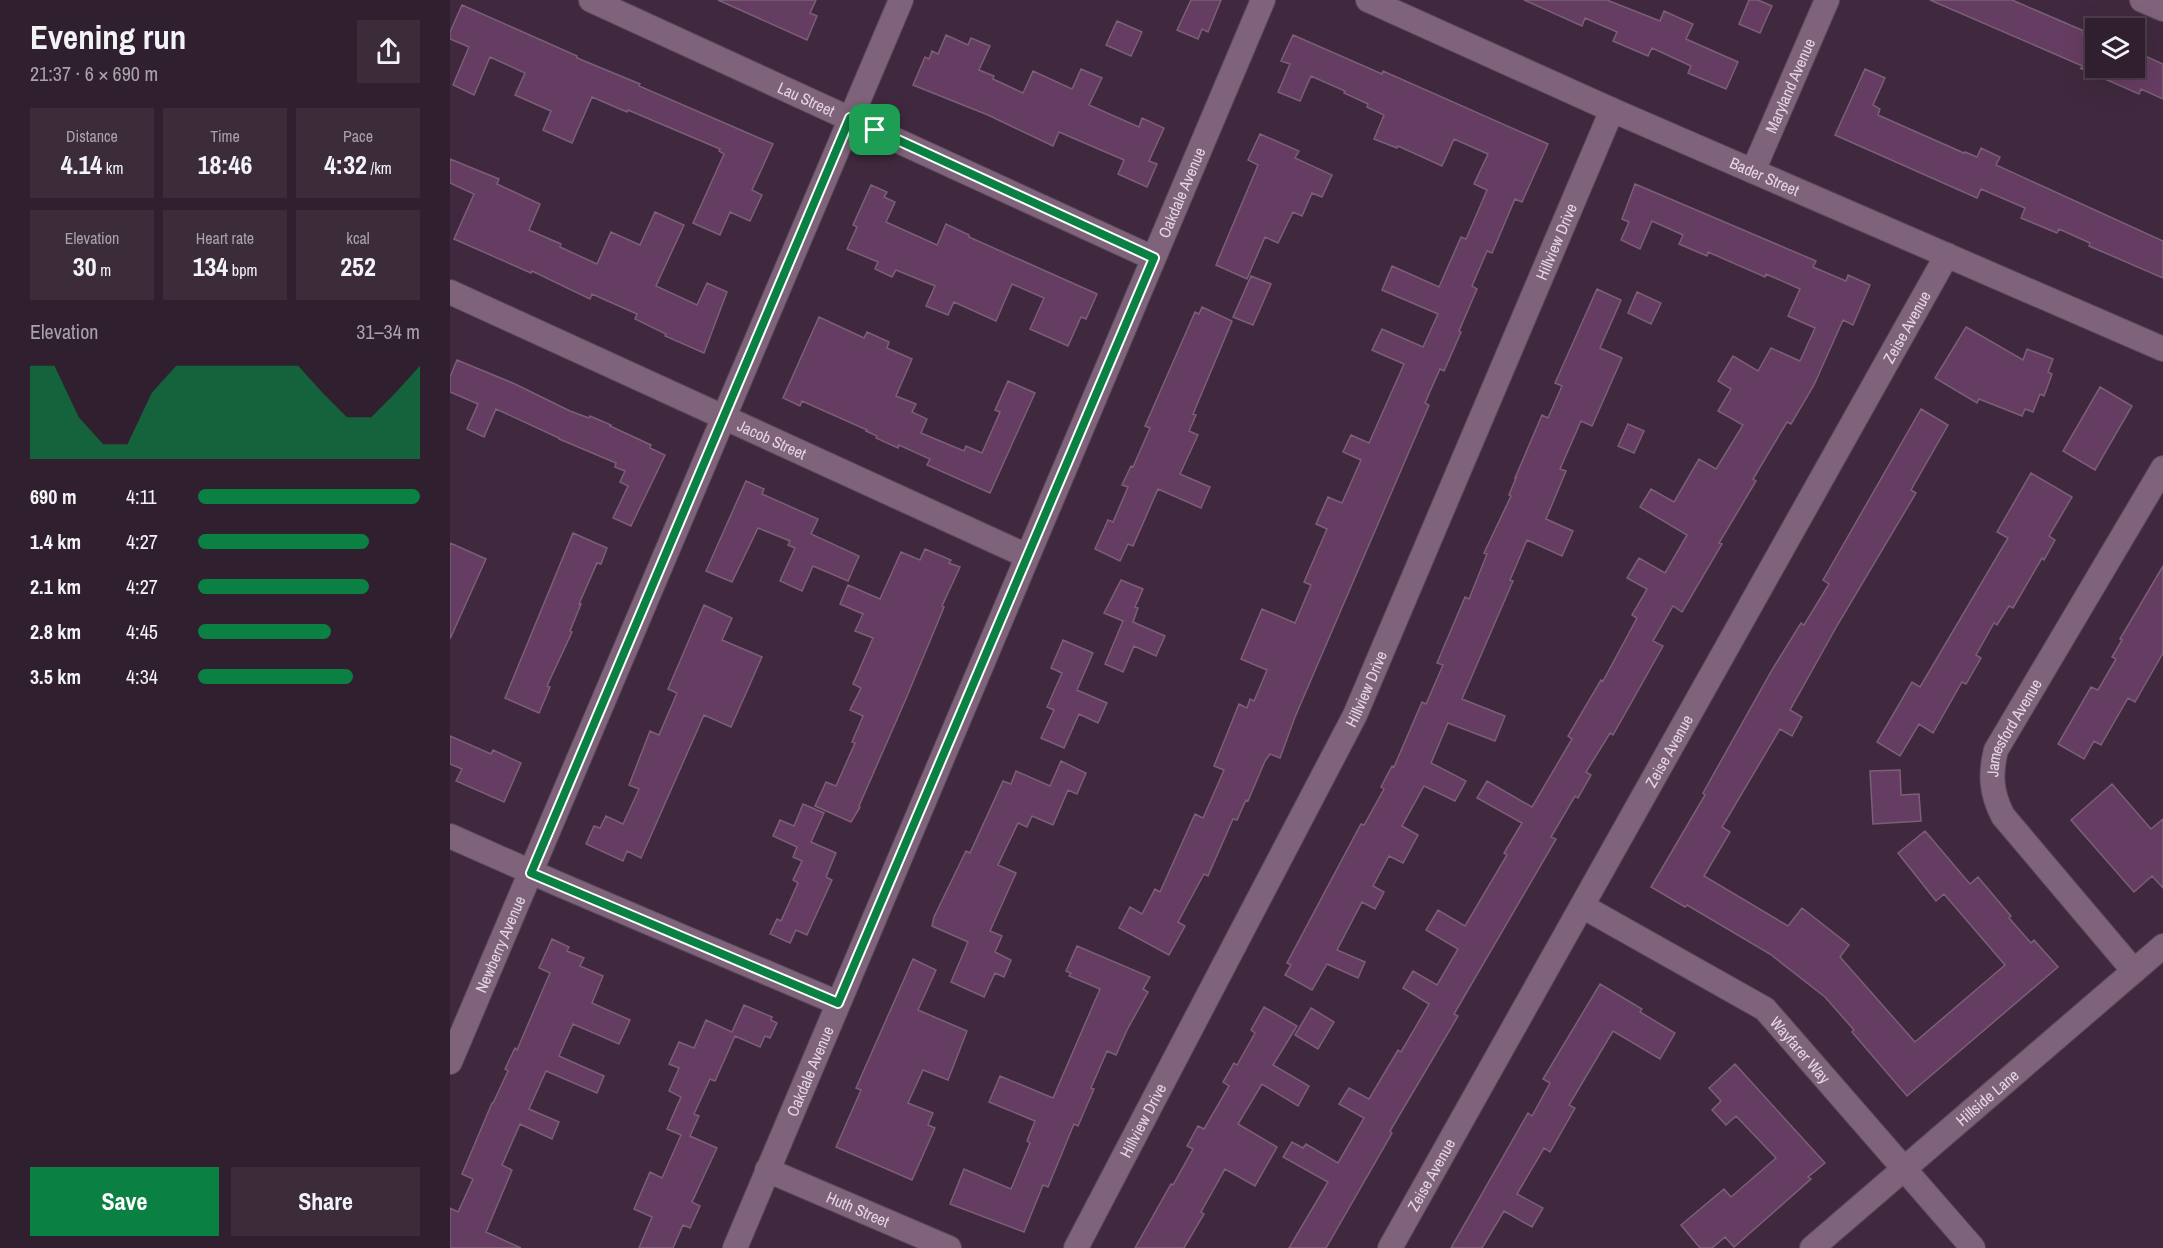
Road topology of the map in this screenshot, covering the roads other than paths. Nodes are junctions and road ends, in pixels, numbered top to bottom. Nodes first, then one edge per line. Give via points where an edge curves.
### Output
1 (591, 0) edge
2 (901, 0) edge
3 (1263, 0) edge
4 (1368, 0) edge
5 (1827, 0) edge
6 (2142, 0) edge
7 (2163, 9) edge
8 (1612, 110) junction
9 (850, 118) junction
10 (1753, 171) junction
11 (1947, 255) junction
12 (1154, 258) junction
13 (450, 291) edge
14 (2163, 349) edge
15 (723, 417) junction
16 (2163, 468) edge
17 (1027, 556) junction
18 (450, 836) edge
19 (531, 873) junction
20 (1582, 906) junction
21 (2163, 946) edge
22 (2134, 971) junction
23 (838, 1003) junction
24 (450, 1062) edge
25 (1904, 1169) junction
26 (767, 1170) junction
27 (735, 1248) edge
28 (949, 1248) edge
29 (1076, 1248) edge
30 (1390, 1248) edge
31 (1812, 1248) edge
32 (1974, 1248) edge

1 - 9 street, Lau Street
2 - 9 street, Newberry Avenue
3 - 12 street, Oakdale Avenue
4 - 8 street, Bader Street
5 - 10 street, Maryland Avenue
6 - 7 street
8 - 10 street, Bader Street
8 - 29 street, Hillview Drive via 1355,715
9 - 12 street, Lau Street
9 - 15 street, Newberry Avenue
10 - 11 street, Bader Street
11 - 14 street, Bader Street
11 - 20 street, Zeise Avenue
12 - 17 street, Oakdale Avenue
13 - 15 street, Jacob Street
15 - 17 street, Jacob Street
15 - 19 street, Newberry Avenue
16 - 22 street, Jamesford Avenue via 1996,750 1992,767 1992,789 2003,816
17 - 23 street, Oakdale Avenue
18 - 19 street
19 - 23 street
19 - 24 street, Newberry Avenue
20 - 25 street, Wayfarer Way via 1765,1009
20 - 30 street, Zeise Avenue
21 - 22 street, Hillside Lane
22 - 25 street, Hillside Lane
23 - 26 street, Oakdale Avenue
25 - 31 street, Hillside Lane
25 - 32 street, Wayfarer Way
26 - 27 street, Oakdale Avenue
26 - 28 street, Huth Street

